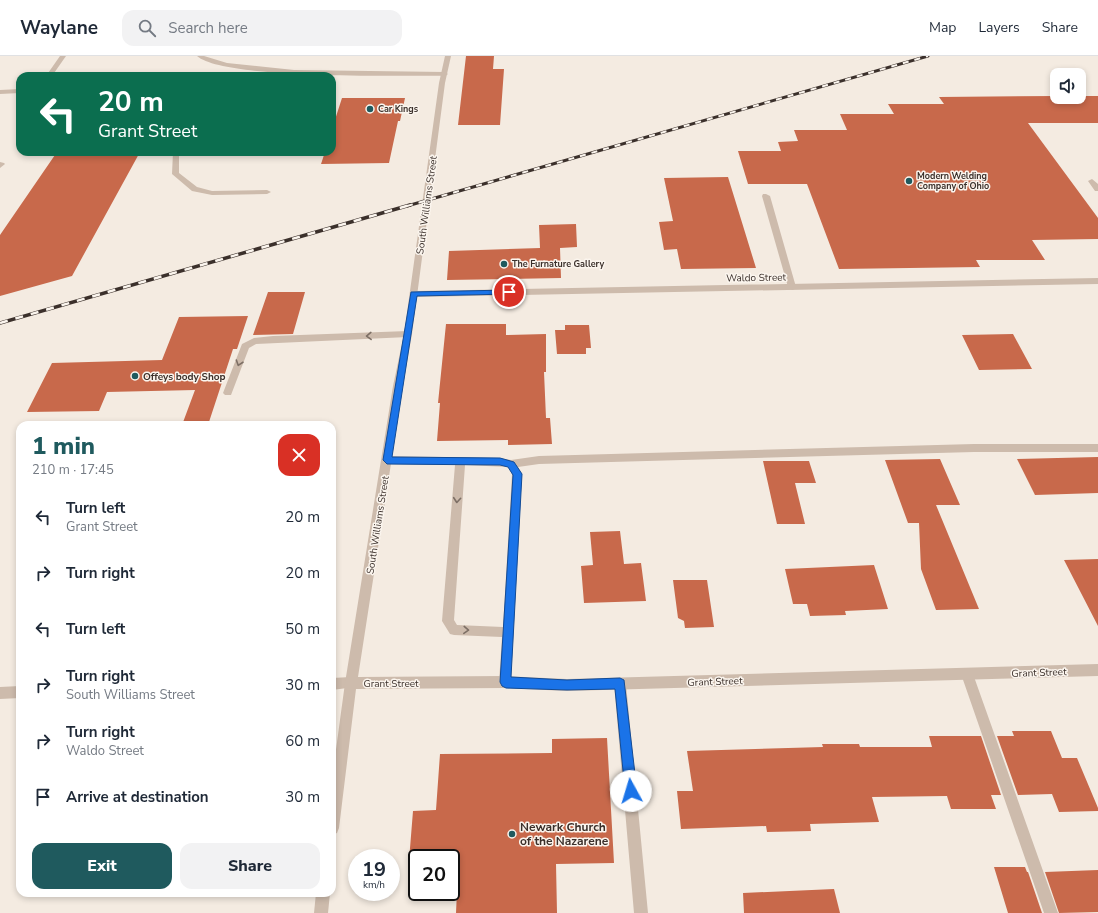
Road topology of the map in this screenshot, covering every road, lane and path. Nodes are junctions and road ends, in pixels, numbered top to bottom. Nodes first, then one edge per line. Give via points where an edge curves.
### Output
1 (62, 56) edge
2 (200, 56) edge
3 (448, 56) edge
4 (256, 69) junction
5 (52, 72) edge
6 (252, 72) edge
7 (323, 72) edge
8 (336, 73) edge
9 (444, 74) junction
10 (16, 91) edge
11 (0, 92) edge
12 (176, 156) edge
13 (1092, 181) dead end
14 (1098, 189) edge
15 (267, 192) dead end
16 (766, 196) dead end
17 (1098, 281) edge
18 (792, 287) junction
19 (414, 294) junction
20 (408, 334) junction
21 (228, 392) dead end
22 (1098, 448) edge
23 (387, 460) junction
24 (460, 461) junction
25 (511, 464) junction
26 (508, 632) junction
27 (1098, 670) edge
28 (967, 674) junction
29 (506, 682) junction
30 (351, 683) junction
31 (336, 684) edge
32 (620, 684) junction
33 (16, 692) edge
34 (0, 693) edge
35 (336, 797) edge
36 (323, 897) edge
37 (321, 913) edge
38 (641, 913) edge
39 (1051, 913) edge

1 - 5 street
2 - 4 street via 207,61
3 - 9 street, South Williams Street
4 - 6 street
4 - 7 street
8 - 9 street
9 - 19 street, South Williams Street
10 - 11 street
12 - 15 street via 176,174 195,189 212,193
13 - 14 street
16 - 18 street
17 - 18 street, Waldo Street
18 - 19 street, Waldo Street
19 - 20 street, South Williams Street
20 -> 21 street via 254,341 245,346
20 - 23 street, South Williams Street
22 - 25 street via 966,448 555,460
23 - 24 street
23 - 30 street, South Williams Street
24 - 25 street
24 -> 26 street via 448,621 454,630
25 - 26 street via 517,474
26 - 29 street
27 - 28 street, Grant Street
28 - 32 street, Grant Street
28 - 39 street
29 - 30 street, Grant Street
29 - 32 street, Grant Street
30 - 31 street, Grant Street
30 - 35 street, South Williams Street
32 - 38 street
33 - 34 street
36 - 37 street

